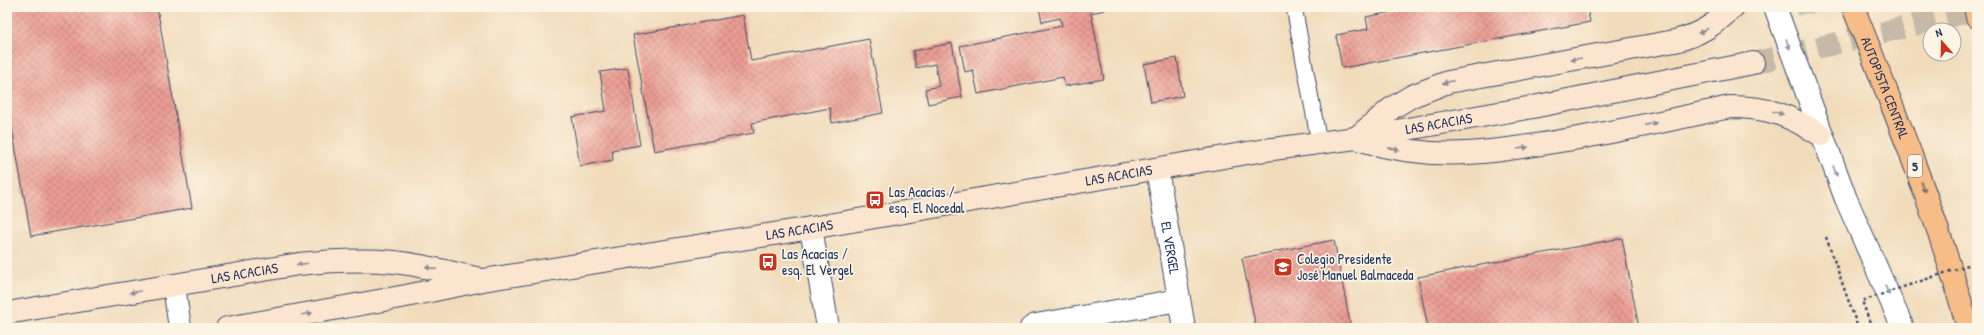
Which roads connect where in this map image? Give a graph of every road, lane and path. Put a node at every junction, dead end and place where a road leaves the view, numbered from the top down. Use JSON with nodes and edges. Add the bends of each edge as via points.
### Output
{"nodes":[{"id":1,"x":1294,"y":7,"type":"edge"},
{"id":2,"x":1733,"y":7,"type":"edge"},
{"id":3,"x":1775,"y":7,"type":"edge"},
{"id":4,"x":1853,"y":7,"type":"edge"},
{"id":5,"x":1975,"y":7,"type":"edge"},
{"id":6,"x":1977,"y":17,"type":"edge"},
{"id":7,"x":1753,"y":63,"type":"tunnel mouth"},
{"id":8,"x":1821,"y":134,"type":"junction"},
{"id":9,"x":1356,"y":138,"type":"junction"},
{"id":10,"x":1319,"y":142,"type":"junction"},
{"id":11,"x":1157,"y":168,"type":"junction"},
{"id":12,"x":811,"y":228,"type":"junction"},
{"id":13,"x":1826,"y":237,"type":"dead end"},
{"id":14,"x":1977,"y":262,"type":"edge"},
{"id":15,"x":482,"y":280,"type":"junction"},
{"id":16,"x":174,"y":286,"type":"junction"},
{"id":17,"x":1179,"y":300,"type":"junction"},
{"id":18,"x":7,"y":313,"type":"edge"},
{"id":19,"x":180,"y":328,"type":"edge"},
{"id":20,"x":227,"y":328,"type":"edge"},
{"id":21,"x":828,"y":328,"type":"edge"},
{"id":22,"x":1031,"y":328,"type":"edge"},
{"id":23,"x":1184,"y":328,"type":"edge"},
{"id":24,"x":1858,"y":328,"type":"edge"},
{"id":25,"x":1872,"y":328,"type":"edge"},
{"id":26,"x":1903,"y":328,"type":"edge"},
{"id":27,"x":1968,"y":328,"type":"edge"}],
"edges":[{"from":1,"to":10,"type":"lane"},
{"from":2,"to":9,"type":"main road","one_way":true,"via":[[1708,28],[1681,40],[1468,78],[1430,88],[1392,108]]},
{"from":3,"to":8,"type":"street","one_way":true},
{"from":4,"to":27,"type":"highway","name":"AUTOPISTA CENTRAL","number":"5","one_way":true,"via":[[1909,148],[1940,235]]},
{"from":5,"to":6,"type":"highway"},
{"from":7,"to":9,"type":"main road","name":"LAS ACACIAS","via":[[1533,107]]},
{"from":9,"to":8,"type":"main road","one_way":true,"via":[[1405,151],[1431,154],[1484,153],[1602,134],[1730,107],[1750,107],[1786,115]]},
{"from":8,"to":26,"type":"street","one_way":true,"via":[[1846,199]]},
{"from":9,"to":10,"type":"main road","name":"LAS ACACIAS"},
{"from":10,"to":11,"type":"main road","name":"LAS ACACIAS"},
{"from":11,"to":12,"type":"main road","name":"LAS ACACIAS"},
{"from":11,"to":17,"type":"street","name":"EL VERGEL"},
{"from":12,"to":15,"type":"main road","name":"LAS ACACIAS"},
{"from":12,"to":21,"type":"street"},
{"from":13,"to":24,"type":"path"},
{"from":14,"to":25,"type":"path","bridge":true,"via":[[1862,301]]},
{"from":15,"to":16,"type":"main road","name":"LAS ACACIAS","one_way":true,"via":[[393,262],[332,261],[299,264]]},
{"from":20,"to":15,"type":"main road","name":"LAS ACACIAS","one_way":true},
{"from":16,"to":18,"type":"main road","name":"LAS ACACIAS","one_way":true},
{"from":16,"to":19,"type":"street"},
{"from":17,"to":22,"type":"street","via":[[1036,325]]},
{"from":17,"to":23,"type":"street","name":"EL VERGEL"}]}
